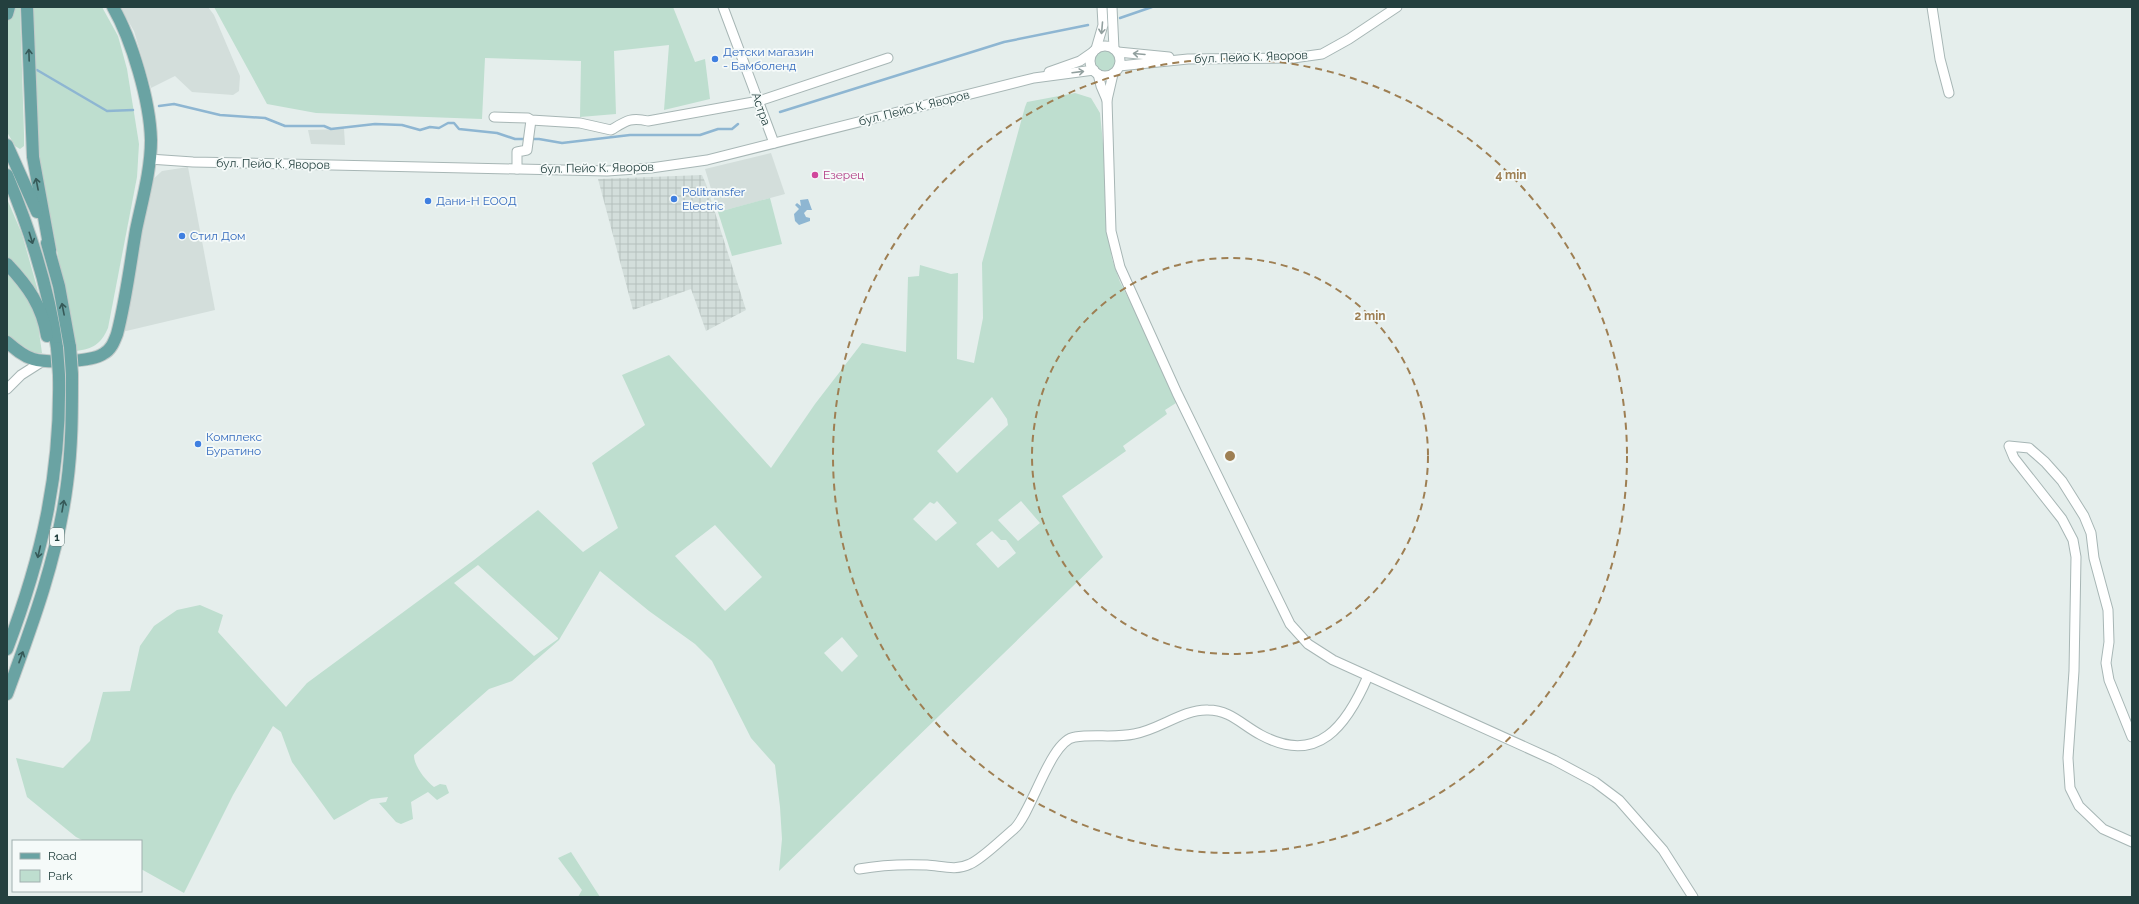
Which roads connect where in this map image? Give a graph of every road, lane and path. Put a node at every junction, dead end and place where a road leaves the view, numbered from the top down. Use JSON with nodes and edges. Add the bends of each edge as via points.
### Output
{"nodes":[{"id":1,"x":9,"y":7,"type":"edge"},
{"id":2,"x":27,"y":7,"type":"edge"},
{"id":3,"x":113,"y":7,"type":"edge"},
{"id":4,"x":723,"y":7,"type":"edge"},
{"id":5,"x":1102,"y":7,"type":"edge"},
{"id":6,"x":1112,"y":7,"type":"edge"},
{"id":7,"x":1397,"y":7,"type":"edge"},
{"id":8,"x":1932,"y":7,"type":"edge"},
{"id":9,"x":7,"y":14,"type":"edge"},
{"id":10,"x":1116,"y":50,"type":"junction"},
{"id":11,"x":1095,"y":51,"type":"junction"},
{"id":12,"x":888,"y":58,"type":"dead end"},
{"id":13,"x":1188,"y":59,"type":"junction"},
{"id":14,"x":1119,"y":66,"type":"junction"},
{"id":15,"x":1096,"y":72,"type":"junction"},
{"id":16,"x":1113,"y":74,"type":"junction"},
{"id":17,"x":1034,"y":78,"type":"junction"},
{"id":18,"x":1949,"y":93,"type":"dead end"},
{"id":19,"x":1107,"y":100,"type":"junction"},
{"id":20,"x":759,"y":101,"type":"junction"},
{"id":21,"x":494,"y":117,"type":"dead end"},
{"id":22,"x":530,"y":124,"type":"junction"},
{"id":23,"x":774,"y":143,"type":"junction"},
{"id":24,"x":7,"y":145,"type":"edge"},
{"id":25,"x":149,"y":159,"type":"junction"},
{"id":26,"x":517,"y":169,"type":"junction"},
{"id":27,"x":7,"y":175,"type":"edge"},
{"id":28,"x":50,"y":250,"type":"junction"},
{"id":29,"x":7,"y":264,"type":"edge"},
{"id":30,"x":7,"y":342,"type":"edge"},
{"id":31,"x":53,"y":348,"type":"junction"},
{"id":32,"x":43,"y":361,"type":"junction"},
{"id":33,"x":7,"y":389,"type":"edge"},
{"id":34,"x":7,"y":649,"type":"edge"},
{"id":35,"x":1368,"y":676,"type":"junction"},
{"id":36,"x":7,"y":694,"type":"edge"},
{"id":37,"x":2132,"y":737,"type":"edge"},
{"id":38,"x":2132,"y":842,"type":"edge"},
{"id":39,"x":859,"y":869,"type":"dead end"},
{"id":40,"x":1693,"y":897,"type":"edge"}],
"edges":[{"from":1,"to":9,"type":"main road"},
{"from":28,"to":2,"type":"main road","one_way":true,"via":[[33,157]]},
{"from":3,"to":25,"type":"main road","via":[[127,34],[143,94],[151,141]]},
{"from":4,"to":20,"type":"street","name":"Астра"},
{"from":5,"to":11,"type":"street","one_way":true,"via":[[1103,25]]},
{"from":6,"to":10,"type":"street"},
{"from":7,"to":13,"type":"street","name":"бул. Пейо К. Яворов","via":[[1345,42],[1322,54],[1293,58]]},
{"from":8,"to":18,"type":"street","via":[[1940,59]]},
{"from":10,"to":11,"type":"street","via":[[1105,46]]},
{"from":13,"to":10,"type":"street","name":"бул. Пейо К. Яворов","one_way":true},
{"from":10,"to":14,"type":"street"},
{"from":11,"to":15,"type":"street","via":[[1091,63]]},
{"from":11,"to":17,"type":"street","name":"бул. Пейо К. Яворов","via":[[1080,61]]},
{"from":12,"to":20,"type":"street"},
{"from":13,"to":14,"type":"street","name":"бул. Пейо К. Яворов"},
{"from":14,"to":16,"type":"street"},
{"from":15,"to":16,"type":"street","via":[[1103,75]]},
{"from":17,"to":15,"type":"street","name":"бул. Пейо К. Яворов","one_way":true},
{"from":15,"to":19,"type":"street"},
{"from":16,"to":19,"type":"street"},
{"from":17,"to":23,"type":"street","name":"бул. Пейо К. Яворов"},
{"from":19,"to":35,"type":"street","via":[[1111,231],[1120,267],[1149,332],[1290,624],[1308,644],[1333,660]]},
{"from":20,"to":22,"type":"street","via":[[648,121],[629,119],[611,130],[580,122]]},
{"from":20,"to":23,"type":"street","name":"Астра"},
{"from":21,"to":22,"type":"street","via":[[528,118]]},
{"from":22,"to":26,"type":"street","via":[[527,150],[517,152]]},
{"from":23,"to":26,"type":"street","name":"бул. Пейо К. Яворов","via":[[707,160],[651,168],[607,171]]},
{"from":24,"to":28,"type":"main road","number":"1","via":[[31,198]]},
{"from":25,"to":26,"type":"street","name":"бул. Пейо К. Яворов"},
{"from":25,"to":32,"type":"main road","via":[[120,324],[114,342],[105,354],[98,357]]},
{"from":27,"to":31,"type":"main road","number":"1","one_way":true,"via":[[37,257],[52,321]]},
{"from":36,"to":28,"type":"main road","number":"1","one_way":true,"bridge":true,"via":[[42,595],[60,524],[71,448],[70,347]]},
{"from":29,"to":31,"type":"main road","via":[[38,302]]},
{"from":30,"to":32,"type":"main road","via":[[25,356]]},
{"from":31,"to":34,"type":"main road","number":"1","one_way":true,"bridge":true,"via":[[58,440],[46,525],[37,561]]},
{"from":32,"to":33,"type":"street","via":[[21,375]]},
{"from":35,"to":39,"type":"street","via":[[1342,722],[1326,738],[1311,744],[1287,746],[1260,735],[1220,710],[1200,710],[1134,734],[1072,737],[1058,748],[1016,827],[971,864],[956,869],[928,865],[882,865]]},
{"from":35,"to":40,"type":"street","via":[[1554,760],[1595,782],[1619,800],[1663,850]]},
{"from":37,"to":38,"type":"street","via":[[2109,680],[2106,663],[2109,642],[2108,610],[2094,558],[2091,533],[2084,516],[2062,481],[2045,462],[2029,448],[2009,446],[2014,458],[2062,519],[2074,546],[2074,671],[2068,758],[2070,788],[2079,806],[2103,829]]}]}
